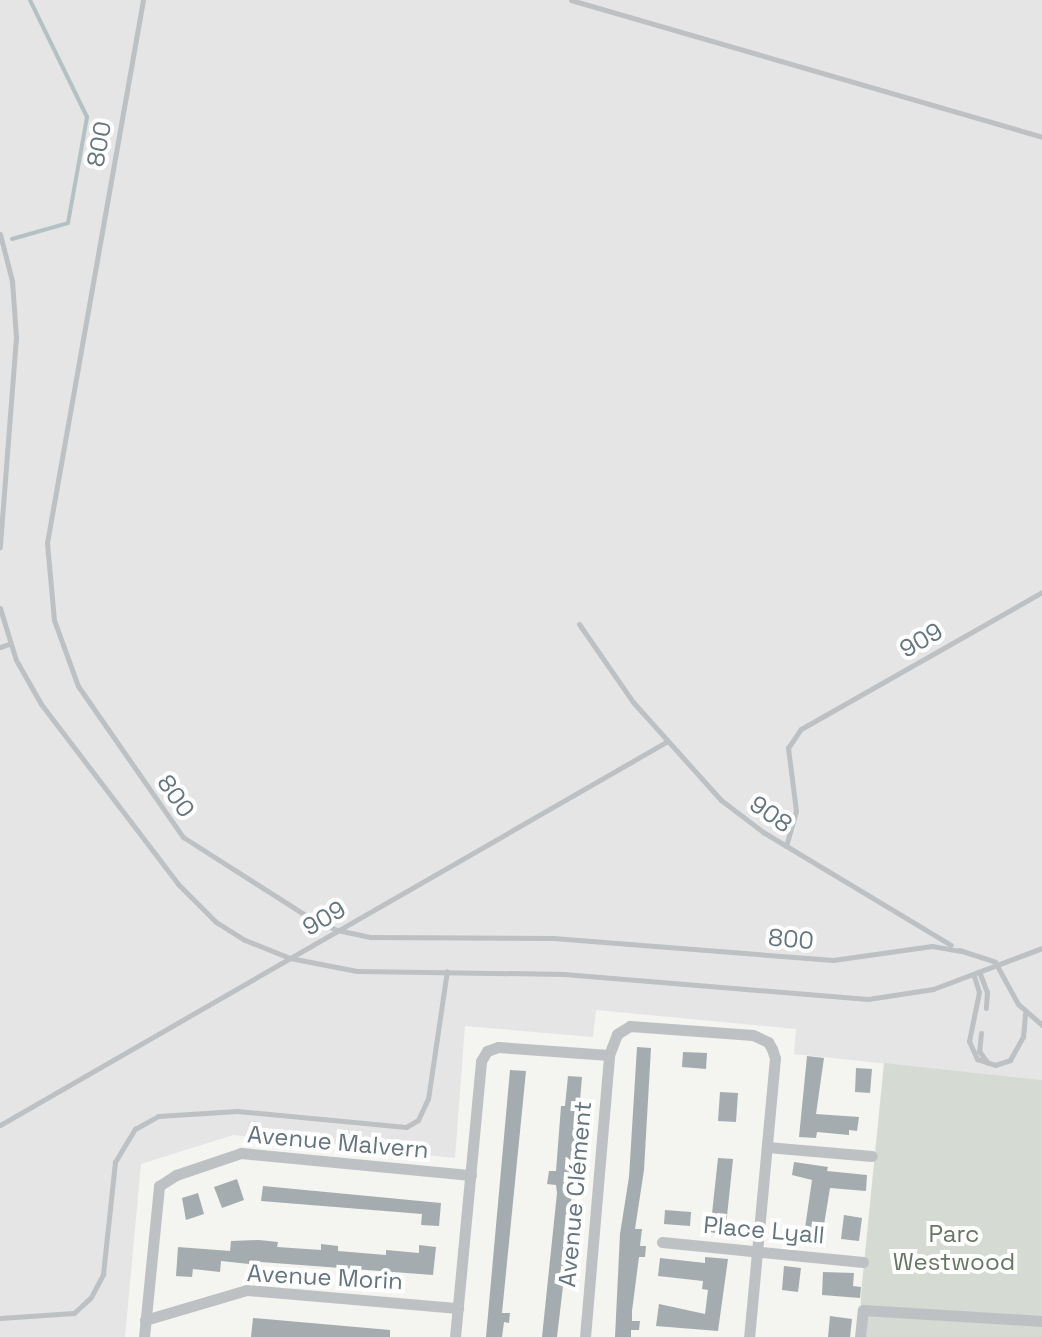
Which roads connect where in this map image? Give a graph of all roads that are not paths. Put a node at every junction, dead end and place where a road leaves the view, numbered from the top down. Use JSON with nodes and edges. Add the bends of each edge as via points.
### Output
{"nodes":[{"id":1,"x":143,"y":0,"type":"edge"},
{"id":2,"x":571,"y":0,"type":"edge"},
{"id":3,"x":1042,"y":137,"type":"edge"},
{"id":4,"x":0,"y":234,"type":"edge"},
{"id":5,"x":0,"y":547,"type":"edge"},
{"id":6,"x":1042,"y":592,"type":"edge"},
{"id":7,"x":0,"y":608,"type":"edge"},
{"id":8,"x":579,"y":624,"type":"dead end"},
{"id":9,"x":9,"y":644,"type":"junction"},
{"id":10,"x":0,"y":647,"type":"edge"},
{"id":11,"x":666,"y":742,"type":"junction"},
{"id":12,"x":786,"y":846,"type":"junction"},
{"id":13,"x":337,"y":930,"type":"junction"},
{"id":14,"x":1042,"y":948,"type":"edge"},
{"id":15,"x":960,"y":951,"type":"junction"},
{"id":16,"x":290,"y":958,"type":"junction"},
{"id":17,"x":998,"y":966,"type":"junction"},
{"id":18,"x":447,"y":971,"type":"junction"},
{"id":19,"x":977,"y":975,"type":"junction"},
{"id":20,"x":986,"y":1008,"type":"dead end"},
{"id":21,"x":1025,"y":1013,"type":"junction"},
{"id":22,"x":1042,"y":1025,"type":"edge"},
{"id":23,"x":981,"y":1033,"type":"dead end"},
{"id":24,"x":609,"y":1055,"type":"junction"},
{"id":25,"x":995,"y":1065,"type":"junction"},
{"id":26,"x":0,"y":1125,"type":"edge"},
{"id":27,"x":767,"y":1147,"type":"junction"},
{"id":28,"x":872,"y":1156,"type":"dead end"},
{"id":29,"x":471,"y":1175,"type":"junction"},
{"id":30,"x":662,"y":1242,"type":"dead end"},
{"id":31,"x":757,"y":1252,"type":"junction"},
{"id":32,"x":863,"y":1262,"type":"dead end"},
{"id":33,"x":458,"y":1308,"type":"junction"},
{"id":34,"x":0,"y":1318,"type":"edge"},
{"id":35,"x":145,"y":1320,"type":"junction"},
{"id":36,"x":1042,"y":1321,"type":"edge"},
{"id":37,"x":144,"y":1337,"type":"edge"},
{"id":38,"x":455,"y":1337,"type":"edge"},
{"id":39,"x":585,"y":1337,"type":"edge"},
{"id":40,"x":749,"y":1337,"type":"edge"},
{"id":41,"x":860,"y":1337,"type":"edge"}],
"edges":[{"from":1,"to":13,"type":"lane","name":"800","via":[[47,543],[54,620],[78,686],[183,837],[274,897]]},
{"from":2,"to":3,"type":"lane"},
{"from":4,"to":5,"type":"lane","via":[[14,295],[16,337]]},
{"from":6,"to":12,"type":"lane","name":"909","via":[[801,729],[788,748],[796,811]]},
{"from":7,"to":9,"type":"lane"},
{"from":8,"to":11,"type":"lane","name":"908"},
{"from":9,"to":10,"type":"lane"},
{"from":9,"to":16,"type":"lane","via":[[41,704],[191,899],[229,930]]},
{"from":11,"to":12,"type":"lane","name":"908","via":[[721,800]]},
{"from":11,"to":13,"type":"lane","name":"909"},
{"from":12,"to":15,"type":"lane","name":"908"},
{"from":13,"to":15,"type":"lane","name":"800","via":[[382,937],[637,943],[833,960],[932,946]]},
{"from":13,"to":16,"type":"lane","name":"909"},
{"from":14,"to":17,"type":"lane"},
{"from":15,"to":17,"type":"lane","name":"908"},
{"from":16,"to":18,"type":"lane","via":[[357,971]]},
{"from":16,"to":26,"type":"lane","name":"909"},
{"from":17,"to":19,"type":"lane"},
{"from":17,"to":21,"type":"lane"},
{"from":18,"to":19,"type":"lane","via":[[586,975],[868,999],[922,992]]},
{"from":18,"to":34,"type":"lane","via":[[428,1099],[418,1120],[406,1127],[237,1111],[158,1116],[135,1129],[115,1162],[103,1274],[91,1297],[74,1313]]},
{"from":19,"to":20,"type":"lane","via":[[987,992]]},
{"from":19,"to":25,"type":"lane","via":[[970,1047],[977,1059]]},
{"from":21,"to":22,"type":"lane"},
{"from":21,"to":25,"type":"lane","via":[[1016,1053]]},
{"from":23,"to":25,"type":"lane","via":[[979,1051]]},
{"from":24,"to":27,"type":"street","via":[[617,1034],[630,1026],[753,1035],[768,1042],[775,1058]]},
{"from":24,"to":29,"type":"street","via":[[498,1047],[487,1051],[481,1061]]},
{"from":24,"to":39,"type":"street","name":"Avenue Clément"},
{"from":27,"to":28,"type":"street"},
{"from":27,"to":31,"type":"street"},
{"from":29,"to":33,"type":"street"},
{"from":29,"to":35,"type":"street","name":"Avenue Malvern","via":[[241,1153],[176,1175],[159,1186]]},
{"from":30,"to":31,"type":"street","name":"Place Lyall"},
{"from":31,"to":32,"type":"street","name":"Place Lyall"},
{"from":31,"to":40,"type":"street"},
{"from":33,"to":35,"type":"street","name":"Avenue Morin","via":[[247,1290]]},
{"from":33,"to":38,"type":"street"},
{"from":35,"to":37,"type":"street"},
{"from":36,"to":41,"type":"street","via":[[863,1310]]}]}
